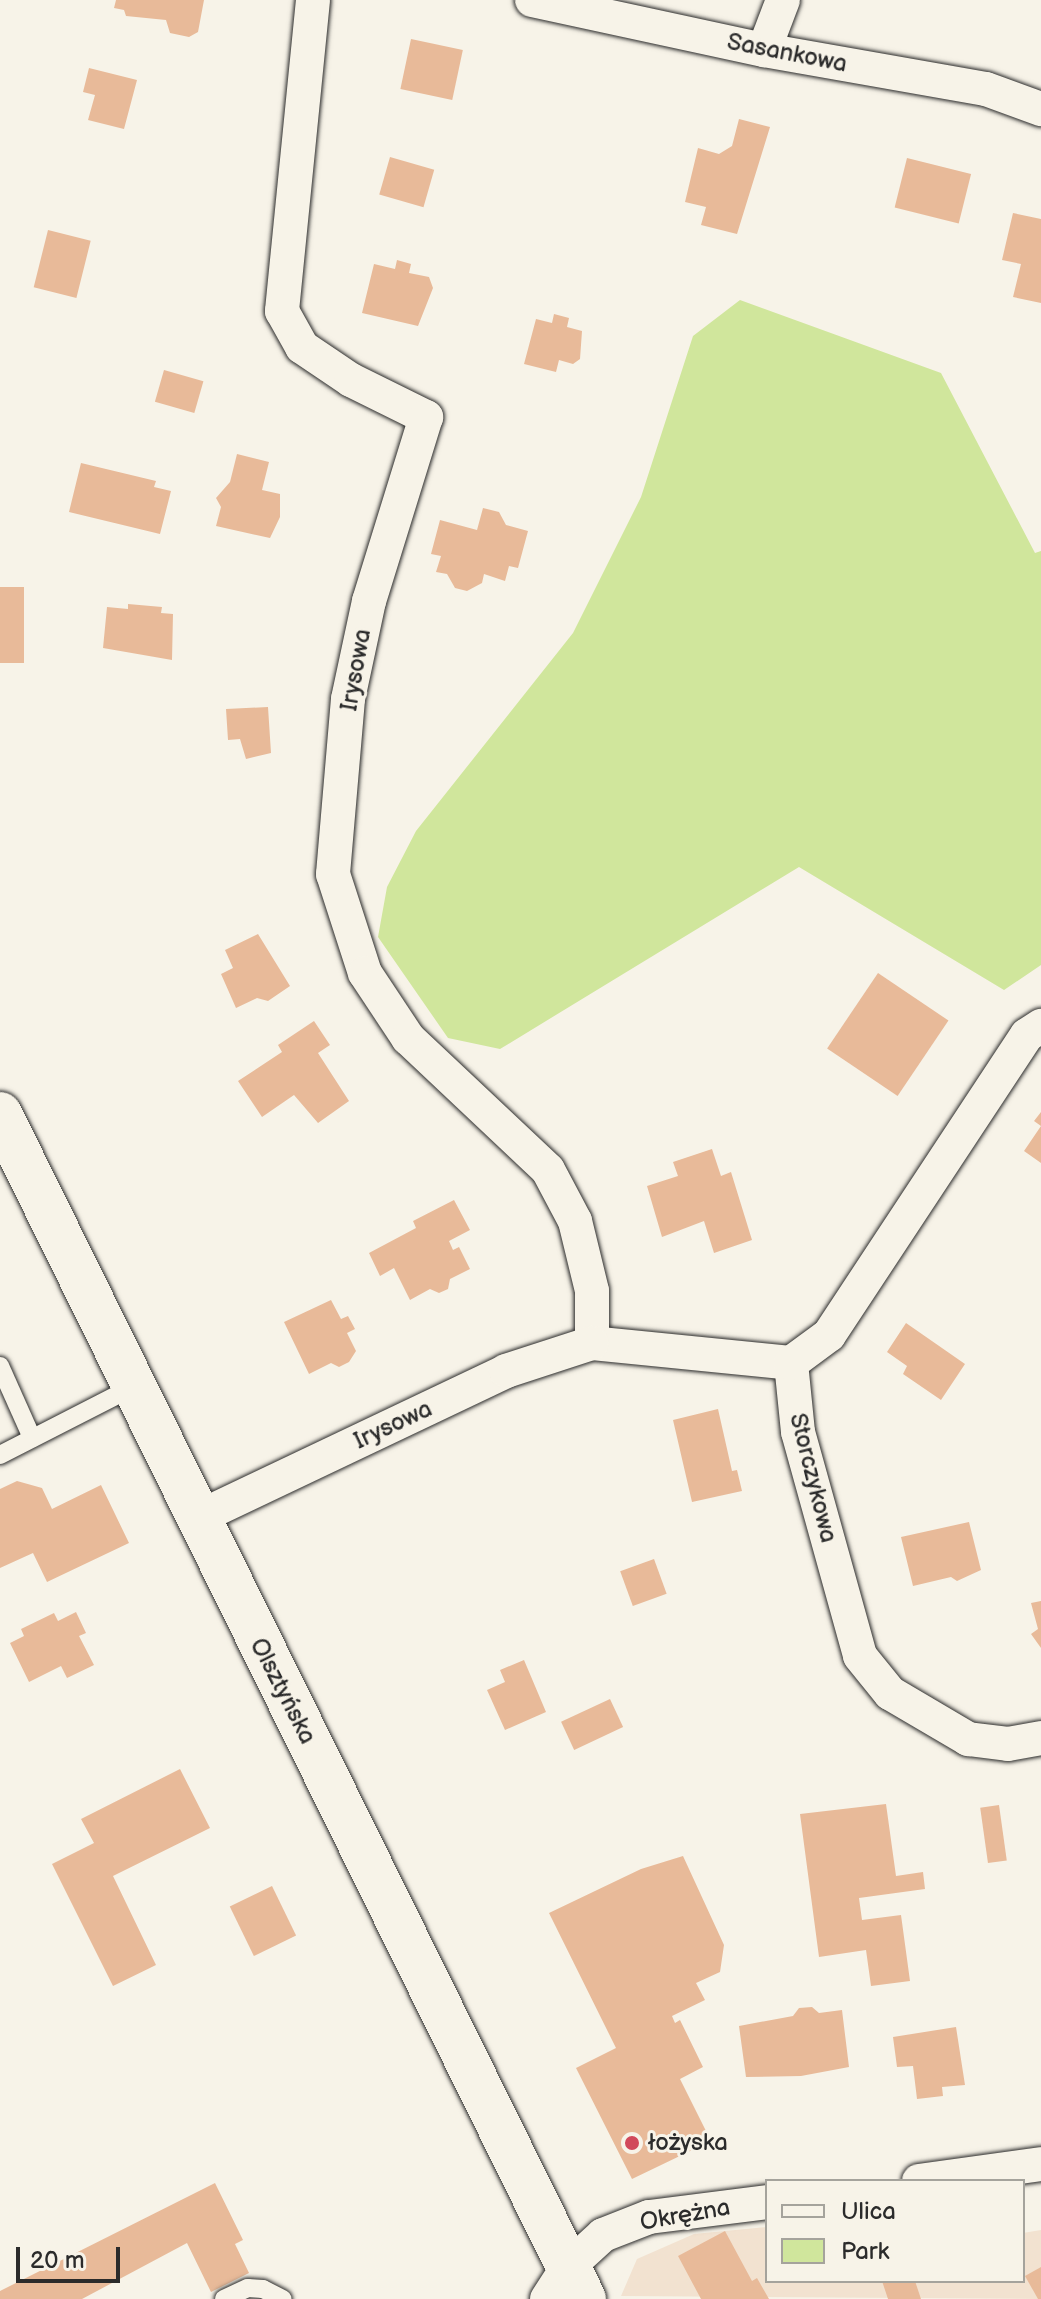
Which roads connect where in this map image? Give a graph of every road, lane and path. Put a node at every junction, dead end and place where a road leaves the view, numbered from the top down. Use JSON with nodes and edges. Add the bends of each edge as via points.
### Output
{"nodes":[{"id":1,"x":313,"y":0,"type":"edge"},
{"id":2,"x":532,"y":0,"type":"edge"},
{"id":3,"x":783,"y":0,"type":"edge"},
{"id":4,"x":764,"y":50,"type":"junction"},
{"id":5,"x":1041,"y":109,"type":"edge"},
{"id":6,"x":1041,"y":1026,"type":"edge"},
{"id":7,"x":0,"y":1114,"type":"edge"},
{"id":8,"x":592,"y":1343,"type":"junction"},
{"id":9,"x":791,"y":1363,"type":"junction"},
{"id":10,"x":0,"y":1366,"type":"edge"},
{"id":11,"x":133,"y":1387,"type":"junction"},
{"id":12,"x":32,"y":1438,"type":"junction"},
{"id":13,"x":0,"y":1455,"type":"edge"},
{"id":14,"x":197,"y":1518,"type":"junction"},
{"id":15,"x":1041,"y":1738,"type":"edge"},
{"id":16,"x":1041,"y":2164,"type":"edge"},
{"id":17,"x":933,"y":2179,"type":"edge"},
{"id":18,"x":765,"y":2202,"type":"edge"},
{"id":19,"x":567,"y":2288,"type":"edge"},
{"id":20,"x":224,"y":2299,"type":"edge"},
{"id":21,"x":283,"y":2299,"type":"edge"}],
"edges":[{"from":1,"to":8,"type":"street","name":"Irysowa","via":[[282,311],[302,347],[351,380],[426,417],[369,601],[348,699],[333,874],[365,973],[408,1038],[548,1170],[575,1221],[592,1291]]},
{"from":2,"to":4,"type":"street","name":"Sasankowa"},
{"from":3,"to":4,"type":"street"},
{"from":4,"to":5,"type":"street","name":"Sasankowa","via":[[986,89]]},
{"from":6,"to":9,"type":"street","via":[[1027,1035],[829,1335]]},
{"from":7,"to":11,"type":"street","name":"Olsztyńska"},
{"from":8,"to":9,"type":"street","name":"Irysowa"},
{"from":8,"to":14,"type":"street","name":"Irysowa","via":[[506,1371]]},
{"from":9,"to":15,"type":"street","name":"Storczykowa","via":[[798,1432],[860,1656],[890,1693],[968,1739],[1008,1744]]},
{"from":10,"to":12,"type":"lane"},
{"from":11,"to":12,"type":"lane"},
{"from":11,"to":14,"type":"street","name":"Olsztyńska"},
{"from":12,"to":13,"type":"lane"},
{"from":14,"to":19,"type":"street","name":"Olsztyńska"},
{"from":16,"to":17,"type":"street"},
{"from":18,"to":19,"type":"street","name":"Okrężna","via":[[649,2217],[603,2235]]},
{"from":20,"to":21,"type":"lane","via":[[248,2288]]}]}
